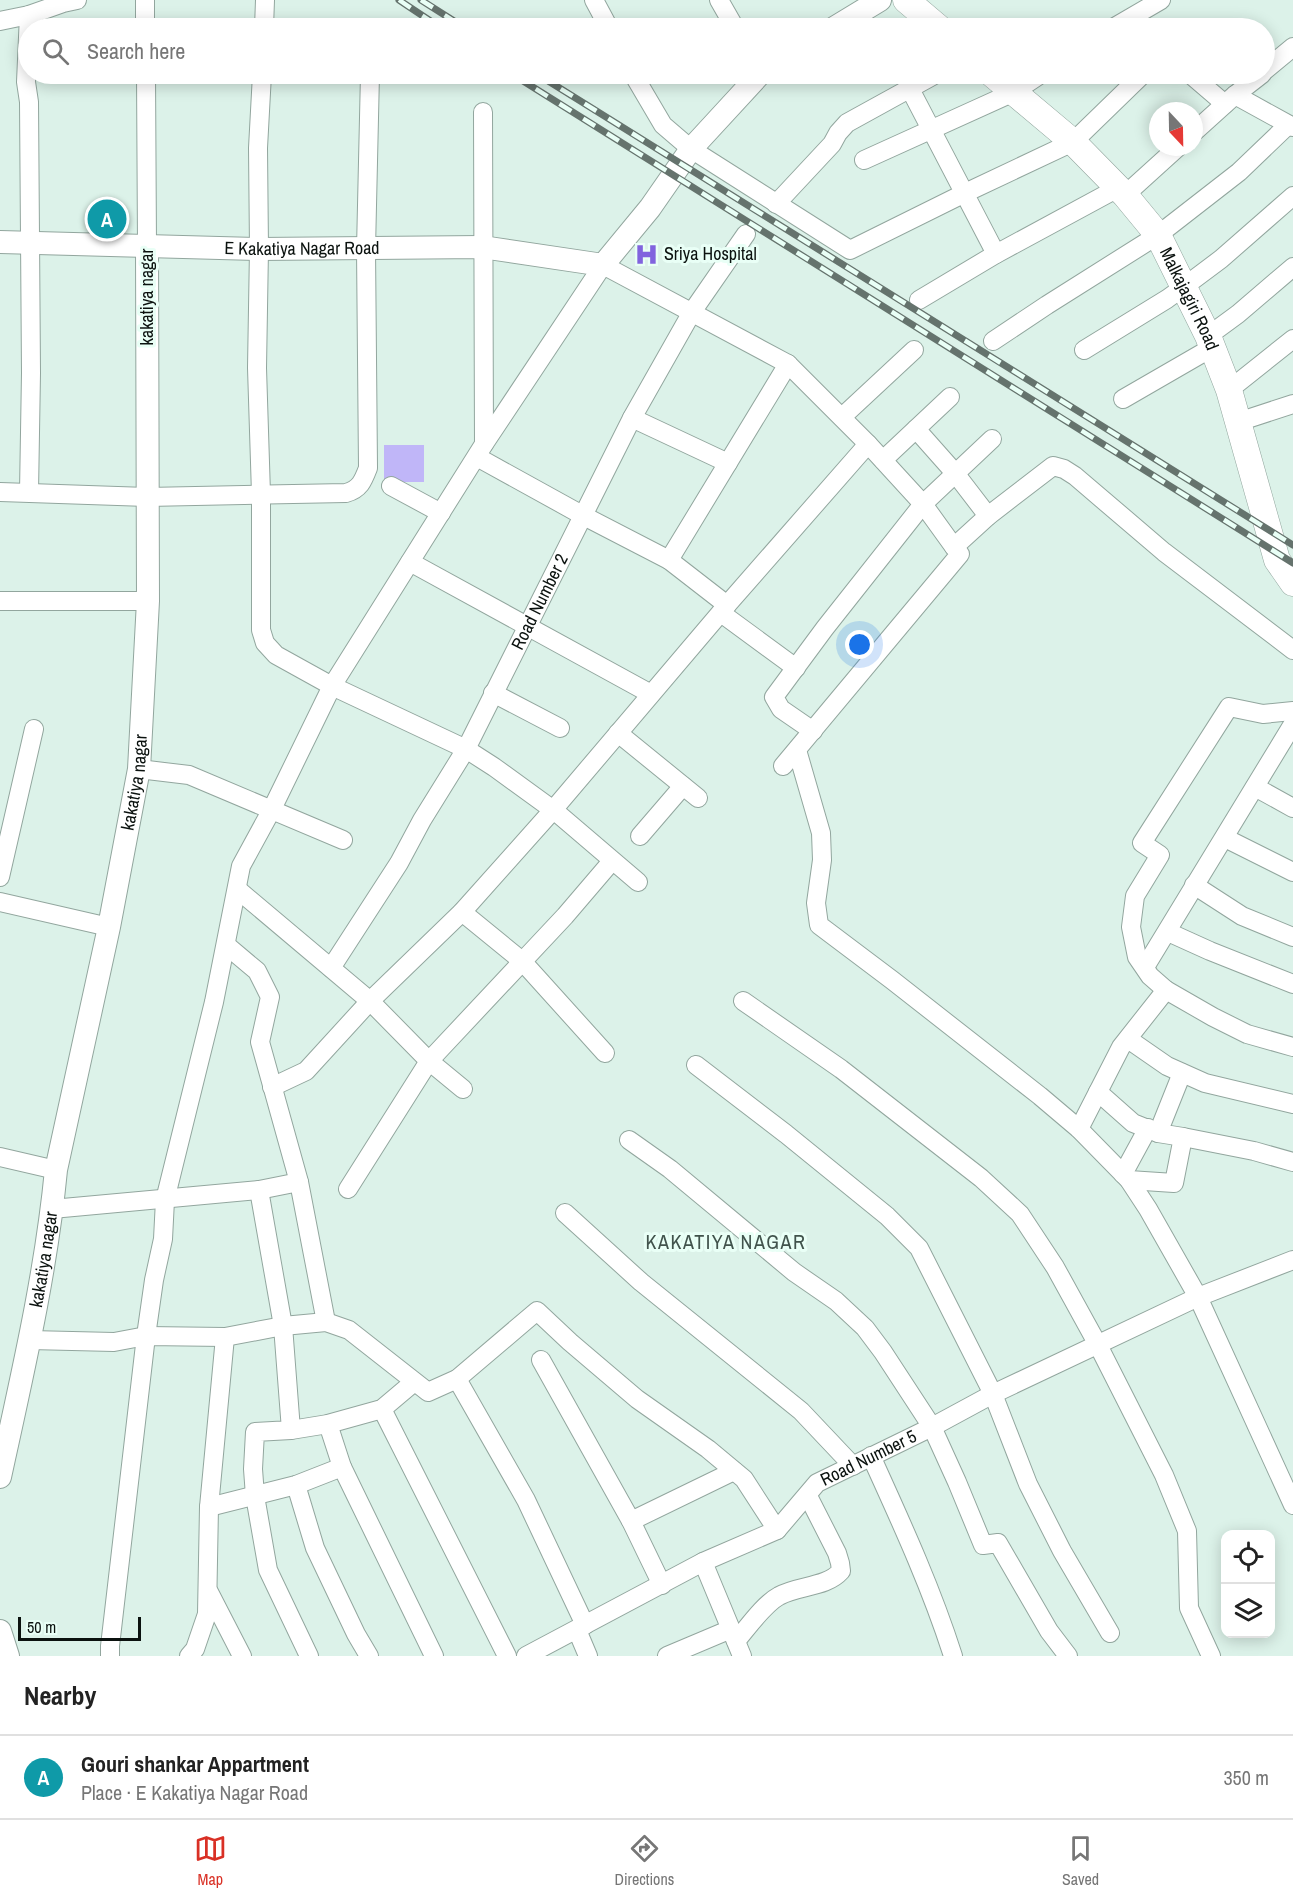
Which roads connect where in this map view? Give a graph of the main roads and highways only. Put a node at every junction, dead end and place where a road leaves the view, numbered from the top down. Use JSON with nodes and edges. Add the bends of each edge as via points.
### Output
{"nodes":[{"id":1,"x":906,"y":0,"type":"edge"},
{"id":2,"x":927,"y":18,"type":"edge"},
{"id":3,"x":1004,"y":84,"type":"edge"},
{"id":4,"x":1293,"y":583,"type":"edge"}],
"edges":[{"from":1,"to":2,"type":"main road"},
{"from":3,"to":4,"type":"main road","name":"Malkajagiri Road","via":[[1073,142],[1158,235],[1210,341],[1239,422],[1277,560]]}]}
